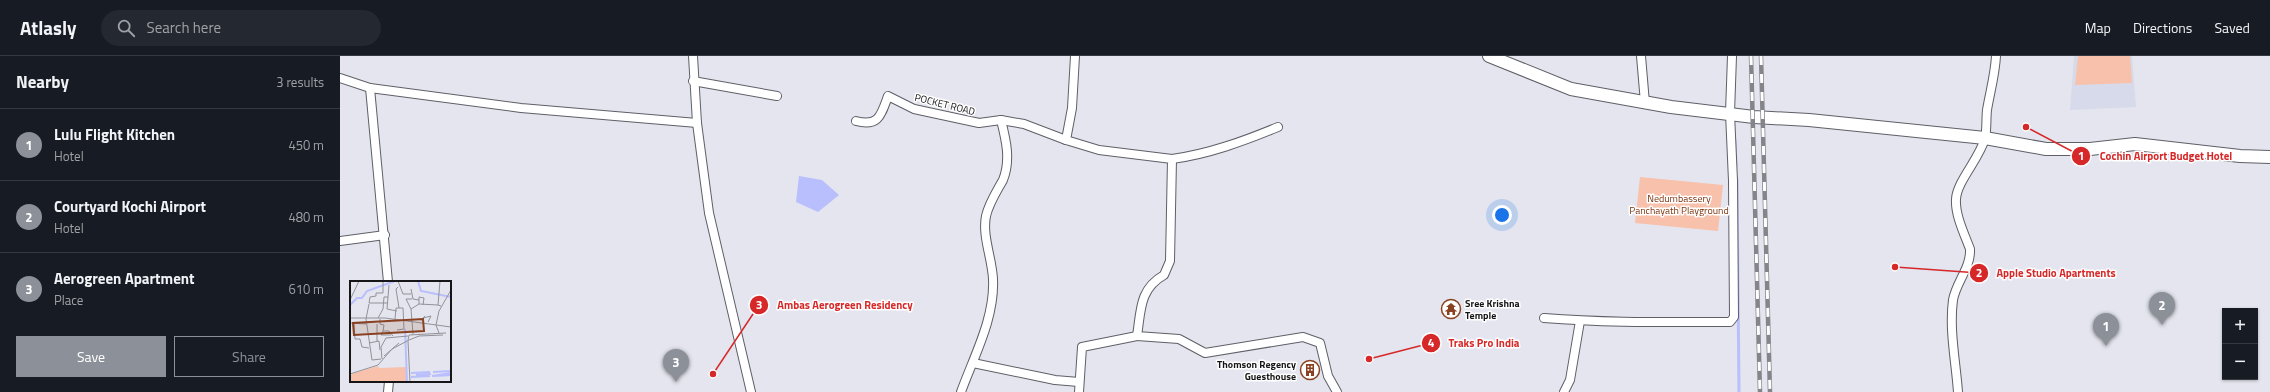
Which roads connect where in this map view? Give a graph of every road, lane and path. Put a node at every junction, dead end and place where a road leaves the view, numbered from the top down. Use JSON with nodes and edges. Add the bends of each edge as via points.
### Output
{"nodes":[{"id":1,"x":692,"y":56,"type":"edge"},
{"id":2,"x":1075,"y":56,"type":"edge"},
{"id":3,"x":1489,"y":56,"type":"edge"},
{"id":4,"x":1641,"y":56,"type":"edge"},
{"id":5,"x":1732,"y":56,"type":"edge"},
{"id":6,"x":1996,"y":56,"type":"edge"},
{"id":7,"x":340,"y":78,"type":"edge"},
{"id":8,"x":693,"y":81,"type":"junction"},
{"id":9,"x":370,"y":88,"type":"junction"},
{"id":10,"x":776,"y":96,"type":"dead end"},
{"id":11,"x":1645,"y":103,"type":"junction"},
{"id":12,"x":1730,"y":113,"type":"junction"},
{"id":13,"x":1001,"y":120,"type":"junction"},
{"id":14,"x":856,"y":121,"type":"dead end"},
{"id":15,"x":697,"y":123,"type":"junction"},
{"id":16,"x":1278,"y":127,"type":"dead end"},
{"id":17,"x":1985,"y":138,"type":"junction"},
{"id":18,"x":1066,"y":140,"type":"junction"},
{"id":19,"x":2270,"y":157,"type":"edge"},
{"id":20,"x":1172,"y":159,"type":"junction"},
{"id":21,"x":385,"y":235,"type":"junction"},
{"id":22,"x":340,"y":240,"type":"edge"},
{"id":23,"x":388,"y":281,"type":"edge"},
{"id":24,"x":1544,"y":318,"type":"dead end"},
{"id":25,"x":1580,"y":321,"type":"junction"},
{"id":26,"x":1137,"y":336,"type":"junction"},
{"id":27,"x":973,"y":363,"type":"junction"},
{"id":28,"x":389,"y":382,"type":"edge"},
{"id":29,"x":1079,"y":382,"type":"junction"},
{"id":30,"x":388,"y":392,"type":"edge"},
{"id":31,"x":750,"y":392,"type":"edge"},
{"id":32,"x":961,"y":392,"type":"edge"},
{"id":33,"x":1079,"y":392,"type":"edge"},
{"id":34,"x":1337,"y":392,"type":"edge"},
{"id":35,"x":1564,"y":392,"type":"edge"},
{"id":36,"x":1958,"y":392,"type":"edge"}],
"edges":[{"from":1,"to":8,"type":"street"},
{"from":2,"to":18,"type":"street","via":[[1072,108]]},
{"from":3,"to":11,"type":"main road","via":[[1572,89]]},
{"from":4,"to":11,"type":"street"},
{"from":5,"to":12,"type":"street"},
{"from":6,"to":17,"type":"street"},
{"from":7,"to":9,"type":"street"},
{"from":8,"to":10,"type":"street"},
{"from":8,"to":15,"type":"street"},
{"from":9,"to":15,"type":"street","via":[[521,108]]},
{"from":9,"to":21,"type":"street"},
{"from":11,"to":12,"type":"main road"},
{"from":12,"to":17,"type":"main road"},
{"from":12,"to":25,"type":"street","via":[[1733,181],[1732,320]]},
{"from":13,"to":14,"type":"street","name":"POCKET ROAD","via":[[980,123],[914,109],[888,96],[877,120],[872,123]]},
{"from":13,"to":18,"type":"street","name":"POCKET ROAD","via":[[1024,124]]},
{"from":13,"to":27,"type":"street","via":[[1008,153],[1007,165],[986,214],[985,227],[993,279],[992,304]]},
{"from":15,"to":31,"type":"street","via":[[709,213]]},
{"from":16,"to":20,"type":"street","via":[[1233,145]]},
{"from":17,"to":19,"type":"main road","via":[[2046,148],[2090,149],[2135,144]]},
{"from":17,"to":36,"type":"street","via":[[1956,196],[1956,209],[1970,248],[1970,255],[1956,287],[1953,302]]},
{"from":18,"to":20,"type":"street","name":"POCKET ROAD","via":[[1099,150]]},
{"from":20,"to":26,"type":"street","via":[[1170,261],[1164,276],[1153,282],[1143,297]]},
{"from":21,"to":22,"type":"street"},
{"from":21,"to":23,"type":"street"},
{"from":24,"to":25,"type":"street"},
{"from":25,"to":35,"type":"street","via":[[1570,380]]},
{"from":26,"to":29,"type":"street","via":[[1082,347]]},
{"from":26,"to":34,"type":"street","via":[[1179,339],[1205,353],[1303,337],[1320,343],[1328,376]]},
{"from":27,"to":29,"type":"street","via":[[1056,380]]},
{"from":27,"to":32,"type":"street"},
{"from":28,"to":30,"type":"street"},
{"from":29,"to":33,"type":"street"}]}
